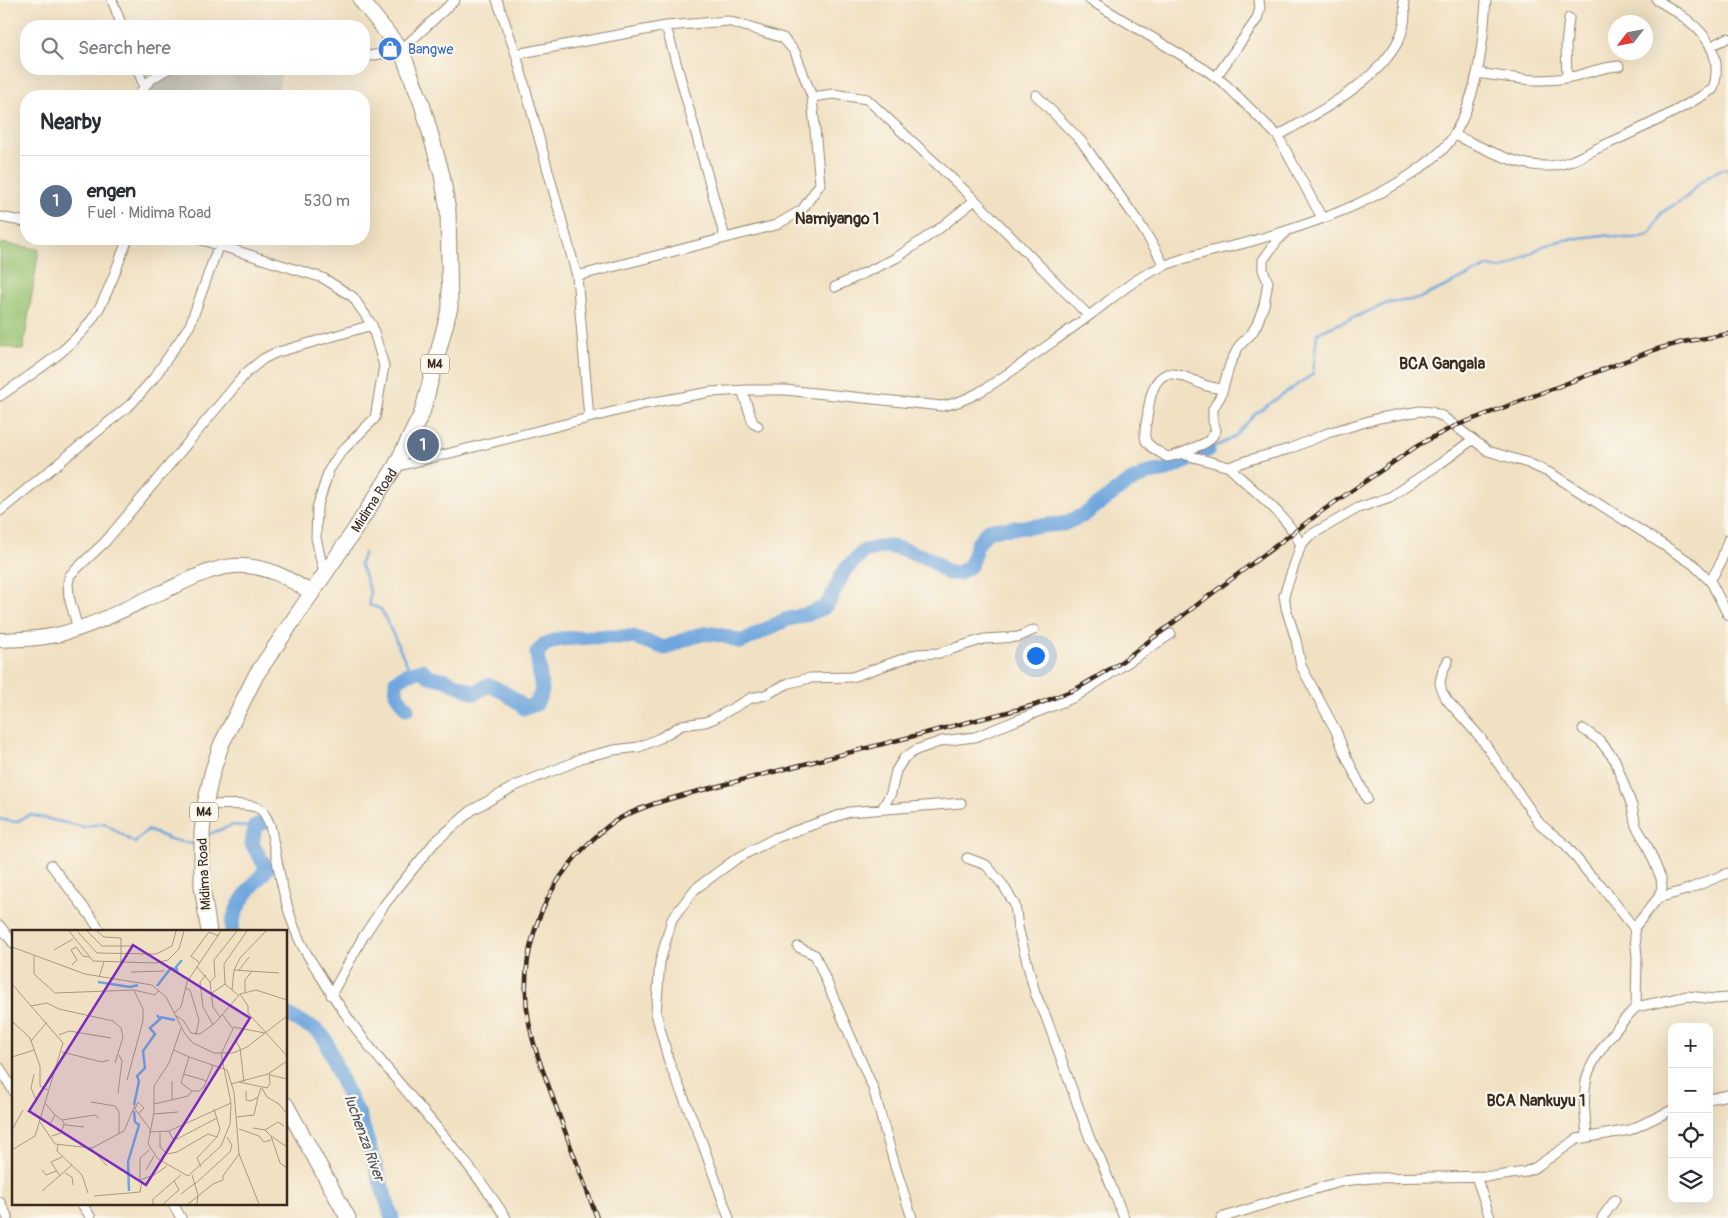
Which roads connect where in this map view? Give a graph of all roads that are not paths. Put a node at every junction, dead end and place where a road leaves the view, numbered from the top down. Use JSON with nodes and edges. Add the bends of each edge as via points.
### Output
{"nodes":[{"id":1,"x":112,"y":0,"type":"edge"},
{"id":2,"x":361,"y":0,"type":"edge"},
{"id":3,"x":455,"y":0,"type":"edge"},
{"id":4,"x":497,"y":0,"type":"edge"},
{"id":5,"x":1090,"y":0,"type":"edge"},
{"id":6,"x":1259,"y":0,"type":"edge"},
{"id":7,"x":1403,"y":0,"type":"edge"},
{"id":8,"x":1486,"y":0,"type":"edge"},
{"id":9,"x":1657,"y":0,"type":"edge"},
{"id":10,"x":1569,"y":18,"type":"dead end"},
{"id":11,"x":120,"y":20,"type":"edge"},
{"id":12,"x":666,"y":26,"type":"junction"},
{"id":13,"x":1728,"y":38,"type":"edge"},
{"id":14,"x":1718,"y":43,"type":"junction"},
{"id":15,"x":401,"y":50,"type":"junction"},
{"id":16,"x":516,"y":54,"type":"junction"},
{"id":17,"x":370,"y":56,"type":"edge"},
{"id":18,"x":1619,"y":66,"type":"dead end"},
{"id":19,"x":1477,"y":73,"type":"junction"},
{"id":20,"x":140,"y":75,"type":"edge"},
{"id":21,"x":156,"y":75,"type":"edge"},
{"id":22,"x":1216,"y":76,"type":"junction"},
{"id":23,"x":1567,"y":78,"type":"junction"},
{"id":24,"x":144,"y":86,"type":"junction"},
{"id":25,"x":142,"y":90,"type":"edge"},
{"id":26,"x":1036,"y":95,"type":"dead end"},
{"id":27,"x":812,"y":97,"type":"junction"},
{"id":28,"x":1278,"y":136,"type":"junction"},
{"id":29,"x":1454,"y":136,"type":"junction"},
{"id":30,"x":975,"y":200,"type":"junction"},
{"id":31,"x":0,"y":217,"type":"edge"},
{"id":32,"x":1322,"y":218,"type":"junction"},
{"id":33,"x":20,"y":221,"type":"edge"},
{"id":34,"x":1289,"y":229,"type":"junction"},
{"id":35,"x":725,"y":238,"type":"junction"},
{"id":36,"x":126,"y":245,"type":"edge"},
{"id":37,"x":220,"y":245,"type":"edge"},
{"id":38,"x":223,"y":245,"type":"edge"},
{"id":39,"x":1164,"y":266,"type":"junction"},
{"id":40,"x":577,"y":276,"type":"junction"},
{"id":41,"x":835,"y":287,"type":"dead end"},
{"id":42,"x":1089,"y":316,"type":"junction"},
{"id":43,"x":372,"y":325,"type":"junction"},
{"id":44,"x":742,"y":390,"type":"junction"},
{"id":45,"x":1222,"y":390,"type":"junction"},
{"id":46,"x":0,"y":396,"type":"edge"},
{"id":47,"x":589,"y":418,"type":"junction"},
{"id":48,"x":758,"y":426,"type":"dead end"},
{"id":49,"x":1472,"y":440,"type":"junction"},
{"id":50,"x":1183,"y":454,"type":"junction"},
{"id":51,"x":395,"y":467,"type":"junction"},
{"id":52,"x":1229,"y":467,"type":"junction"},
{"id":53,"x":0,"y":511,"type":"edge"},
{"id":54,"x":1728,"y":540,"type":"edge"},
{"id":55,"x":1301,"y":545,"type":"junction"},
{"id":56,"x":324,"y":574,"type":"junction"},
{"id":57,"x":1710,"y":581,"type":"junction"},
{"id":58,"x":312,"y":593,"type":"junction"},
{"id":59,"x":1728,"y":614,"type":"edge"},
{"id":60,"x":78,"y":629,"type":"junction"},
{"id":61,"x":1034,"y":630,"type":"dead end"},
{"id":62,"x":1171,"y":634,"type":"dead end"},
{"id":63,"x":0,"y":640,"type":"edge"},
{"id":64,"x":1448,"y":661,"type":"dead end"},
{"id":65,"x":1582,"y":729,"type":"dead end"},
{"id":66,"x":1367,"y":799,"type":"dead end"},
{"id":67,"x":962,"y":803,"type":"dead end"},
{"id":68,"x":205,"y":805,"type":"junction"},
{"id":69,"x":882,"y":809,"type":"junction"},
{"id":70,"x":967,"y":858,"type":"dead end"},
{"id":71,"x":51,"y":865,"type":"dead end"},
{"id":72,"x":1728,"y":873,"type":"edge"},
{"id":73,"x":1658,"y":898,"type":"junction"},
{"id":74,"x":0,"y":926,"type":"edge"},
{"id":75,"x":1634,"y":928,"type":"junction"},
{"id":76,"x":100,"y":930,"type":"edge"},
{"id":77,"x":209,"y":930,"type":"edge"},
{"id":78,"x":12,"y":941,"type":"edge"},
{"id":79,"x":798,"y":947,"type":"dead end"},
{"id":80,"x":331,"y":994,"type":"junction"},
{"id":81,"x":1728,"y":998,"type":"edge"},
{"id":82,"x":1636,"y":1006,"type":"junction"},
{"id":83,"x":0,"y":1068,"type":"edge"},
{"id":84,"x":12,"y":1089,"type":"edge"},
{"id":85,"x":1728,"y":1095,"type":"edge"},
{"id":86,"x":1713,"y":1098,"type":"edge"},
{"id":87,"x":288,"y":1110,"type":"edge"},
{"id":88,"x":1668,"y":1112,"type":"edge"},
{"id":89,"x":1587,"y":1136,"type":"junction"},
{"id":90,"x":1476,"y":1176,"type":"junction"},
{"id":91,"x":1615,"y":1200,"type":"dead end"},
{"id":92,"x":0,"y":1202,"type":"edge"},
{"id":93,"x":83,"y":1206,"type":"edge"},
{"id":94,"x":174,"y":1206,"type":"edge"},
{"id":95,"x":8,"y":1218,"type":"edge"},
{"id":96,"x":91,"y":1218,"type":"edge"},
{"id":97,"x":182,"y":1218,"type":"edge"},
{"id":98,"x":348,"y":1218,"type":"edge"},
{"id":99,"x":506,"y":1218,"type":"edge"},
{"id":100,"x":729,"y":1218,"type":"edge"},
{"id":101,"x":912,"y":1218,"type":"edge"},
{"id":102,"x":1124,"y":1218,"type":"edge"},
{"id":103,"x":1221,"y":1218,"type":"edge"},
{"id":104,"x":1490,"y":1218,"type":"edge"},
{"id":105,"x":1602,"y":1218,"type":"edge"}],
"edges":[{"from":1,"to":11,"type":"street"},
{"from":2,"to":15,"type":"main road","name":"Midima Road","number":"M4"},
{"from":3,"to":15,"type":"street"},
{"from":4,"to":16,"type":"street"},
{"from":5,"to":22,"type":"street"},
{"from":6,"to":22,"type":"street","via":[[1258,19]]},
{"from":7,"to":28,"type":"street","via":[[1406,10],[1401,34],[1377,70],[1347,94]]},
{"from":8,"to":19,"type":"street"},
{"from":9,"to":14,"type":"street","via":[[1704,28]]},
{"from":10,"to":23,"type":"street"},
{"from":12,"to":16,"type":"street"},
{"from":12,"to":27,"type":"street","via":[[728,21],[783,38],[794,52]]},
{"from":12,"to":35,"type":"street"},
{"from":13,"to":14,"type":"street"},
{"from":14,"to":29,"type":"street","via":[[1722,65],[1713,88],[1664,116],[1568,162],[1547,166],[1532,164]]},
{"from":15,"to":17,"type":"street"},
{"from":15,"to":51,"type":"main road","name":"Midima Road","number":"M4","via":[[422,104],[442,175],[448,212],[450,308],[422,413]]},
{"from":16,"to":40,"type":"street"},
{"from":18,"to":23,"type":"street"},
{"from":19,"to":23,"type":"street","via":[[1537,81]]},
{"from":19,"to":29,"type":"street"},
{"from":20,"to":24,"type":"street"},
{"from":21,"to":24,"type":"street"},
{"from":22,"to":28,"type":"street"},
{"from":24,"to":25,"type":"street"},
{"from":26,"to":39,"type":"street","via":[[1082,142],[1139,223]]},
{"from":27,"to":30,"type":"street","via":[[833,94],[868,99]]},
{"from":27,"to":35,"type":"street","via":[[820,184],[796,214],[776,225]]},
{"from":28,"to":32,"type":"street"},
{"from":29,"to":32,"type":"street","via":[[1438,154],[1394,185]]},
{"from":30,"to":41,"type":"street","via":[[896,258]]},
{"from":30,"to":42,"type":"street"},
{"from":31,"to":33,"type":"street"},
{"from":32,"to":34,"type":"street"},
{"from":34,"to":39,"type":"street"},
{"from":34,"to":45,"type":"street","via":[[1263,260],[1268,282],[1264,305],[1258,324],[1234,354]]},
{"from":35,"to":40,"type":"street"},
{"from":36,"to":46,"type":"street","via":[[105,298],[88,325],[48,362]]},
{"from":37,"to":53,"type":"street","via":[[190,325],[154,378],[131,404]]},
{"from":38,"to":43,"type":"street","via":[[323,278],[353,297]]},
{"from":39,"to":42,"type":"street","via":[[1139,278]]},
{"from":40,"to":47,"type":"street"},
{"from":42,"to":44,"type":"street","via":[[979,393],[954,404],[922,405],[785,390]]},
{"from":43,"to":56,"type":"street","via":[[384,366],[375,418],[341,452],[329,470],[316,508],[316,538]]},
{"from":43,"to":60,"type":"street","via":[[275,352],[246,373],[105,542],[70,575],[69,597]]},
{"from":44,"to":47,"type":"street","via":[[677,397]]},
{"from":44,"to":48,"type":"street","via":[[753,423]]},
{"from":45,"to":50,"type":"street","via":[[1213,409],[1216,430],[1212,439]]},
{"from":45,"to":50,"type":"street","via":[[1174,374],[1166,374],[1154,388],[1148,408],[1146,440],[1168,457]]},
{"from":47,"to":51,"type":"street"},
{"from":49,"to":52,"type":"street","via":[[1442,416],[1431,412],[1405,412],[1328,433]]},
{"from":49,"to":55,"type":"street","via":[[1390,497],[1358,508],[1309,536]]},
{"from":49,"to":57,"type":"street","via":[[1488,451],[1528,463],[1567,483],[1693,564]]},
{"from":50,"to":52,"type":"street"},
{"from":51,"to":56,"type":"main road","name":"Midima Road","number":"M4"},
{"from":52,"to":55,"type":"street","via":[[1284,518]]},
{"from":54,"to":57,"type":"street"},
{"from":55,"to":66,"type":"street","via":[[1284,595],[1301,666]]},
{"from":56,"to":58,"type":"main road","name":"Midima Road","number":"M4"},
{"from":57,"to":59,"type":"street"},
{"from":58,"to":60,"type":"street","via":[[282,574],[252,567],[220,568]]},
{"from":58,"to":68,"type":"main road","name":"Midima Road","number":"M4","via":[[260,668],[237,711],[221,744]]},
{"from":60,"to":63,"type":"street","via":[[50,636]]},
{"from":61,"to":80,"type":"street","via":[[1018,637],[984,639],[939,653],[917,654],[852,676],[810,678],[789,683],[751,698],[713,719],[682,725],[639,747],[581,758],[515,786],[472,810],[434,843],[385,904]]},
{"from":62,"to":69,"type":"street","via":[[1074,698],[975,737],[942,741],[916,750],[904,758],[896,771],[891,793]]},
{"from":64,"to":75,"type":"street","via":[[1440,682],[1447,700],[1480,736],[1536,820],[1566,845]]},
{"from":65,"to":73,"type":"street","via":[[1600,741],[1615,760],[1637,829],[1661,878]]},
{"from":67,"to":69,"type":"street"},
{"from":68,"to":77,"type":"main road","name":"Midima Road","number":"M4","via":[[202,886]]},
{"from":68,"to":80,"type":"street","via":[[250,806],[259,808],[265,815],[290,917]]},
{"from":69,"to":100,"type":"street","via":[[849,812],[767,842],[736,859],[695,889],[672,919],[660,962],[656,1013],[669,1062]]},
{"from":70,"to":102,"type":"street","via":[[986,865],[1015,905],[1035,993],[1090,1139]]},
{"from":71,"to":76,"type":"street"},
{"from":72,"to":73,"type":"street"},
{"from":73,"to":75,"type":"street"},
{"from":74,"to":78,"type":"street"},
{"from":75,"to":82,"type":"street"},
{"from":79,"to":101,"type":"street","via":[[814,956],[873,1088]]},
{"from":80,"to":99,"type":"street","via":[[364,1042],[407,1090]]},
{"from":81,"to":82,"type":"street","via":[[1688,996]]},
{"from":82,"to":89,"type":"street","via":[[1588,1074],[1584,1105]]},
{"from":83,"to":84,"type":"street"},
{"from":85,"to":86,"type":"street"},
{"from":87,"to":98,"type":"main road"},
{"from":88,"to":89,"type":"street","via":[[1630,1130]]},
{"from":89,"to":90,"type":"street","via":[[1575,1140],[1531,1170]]},
{"from":90,"to":103,"type":"street","via":[[1343,1181]]},
{"from":90,"to":104,"type":"street"},
{"from":91,"to":105,"type":"street"},
{"from":92,"to":95,"type":"street"},
{"from":93,"to":96,"type":"street"},
{"from":94,"to":97,"type":"street"}]}
